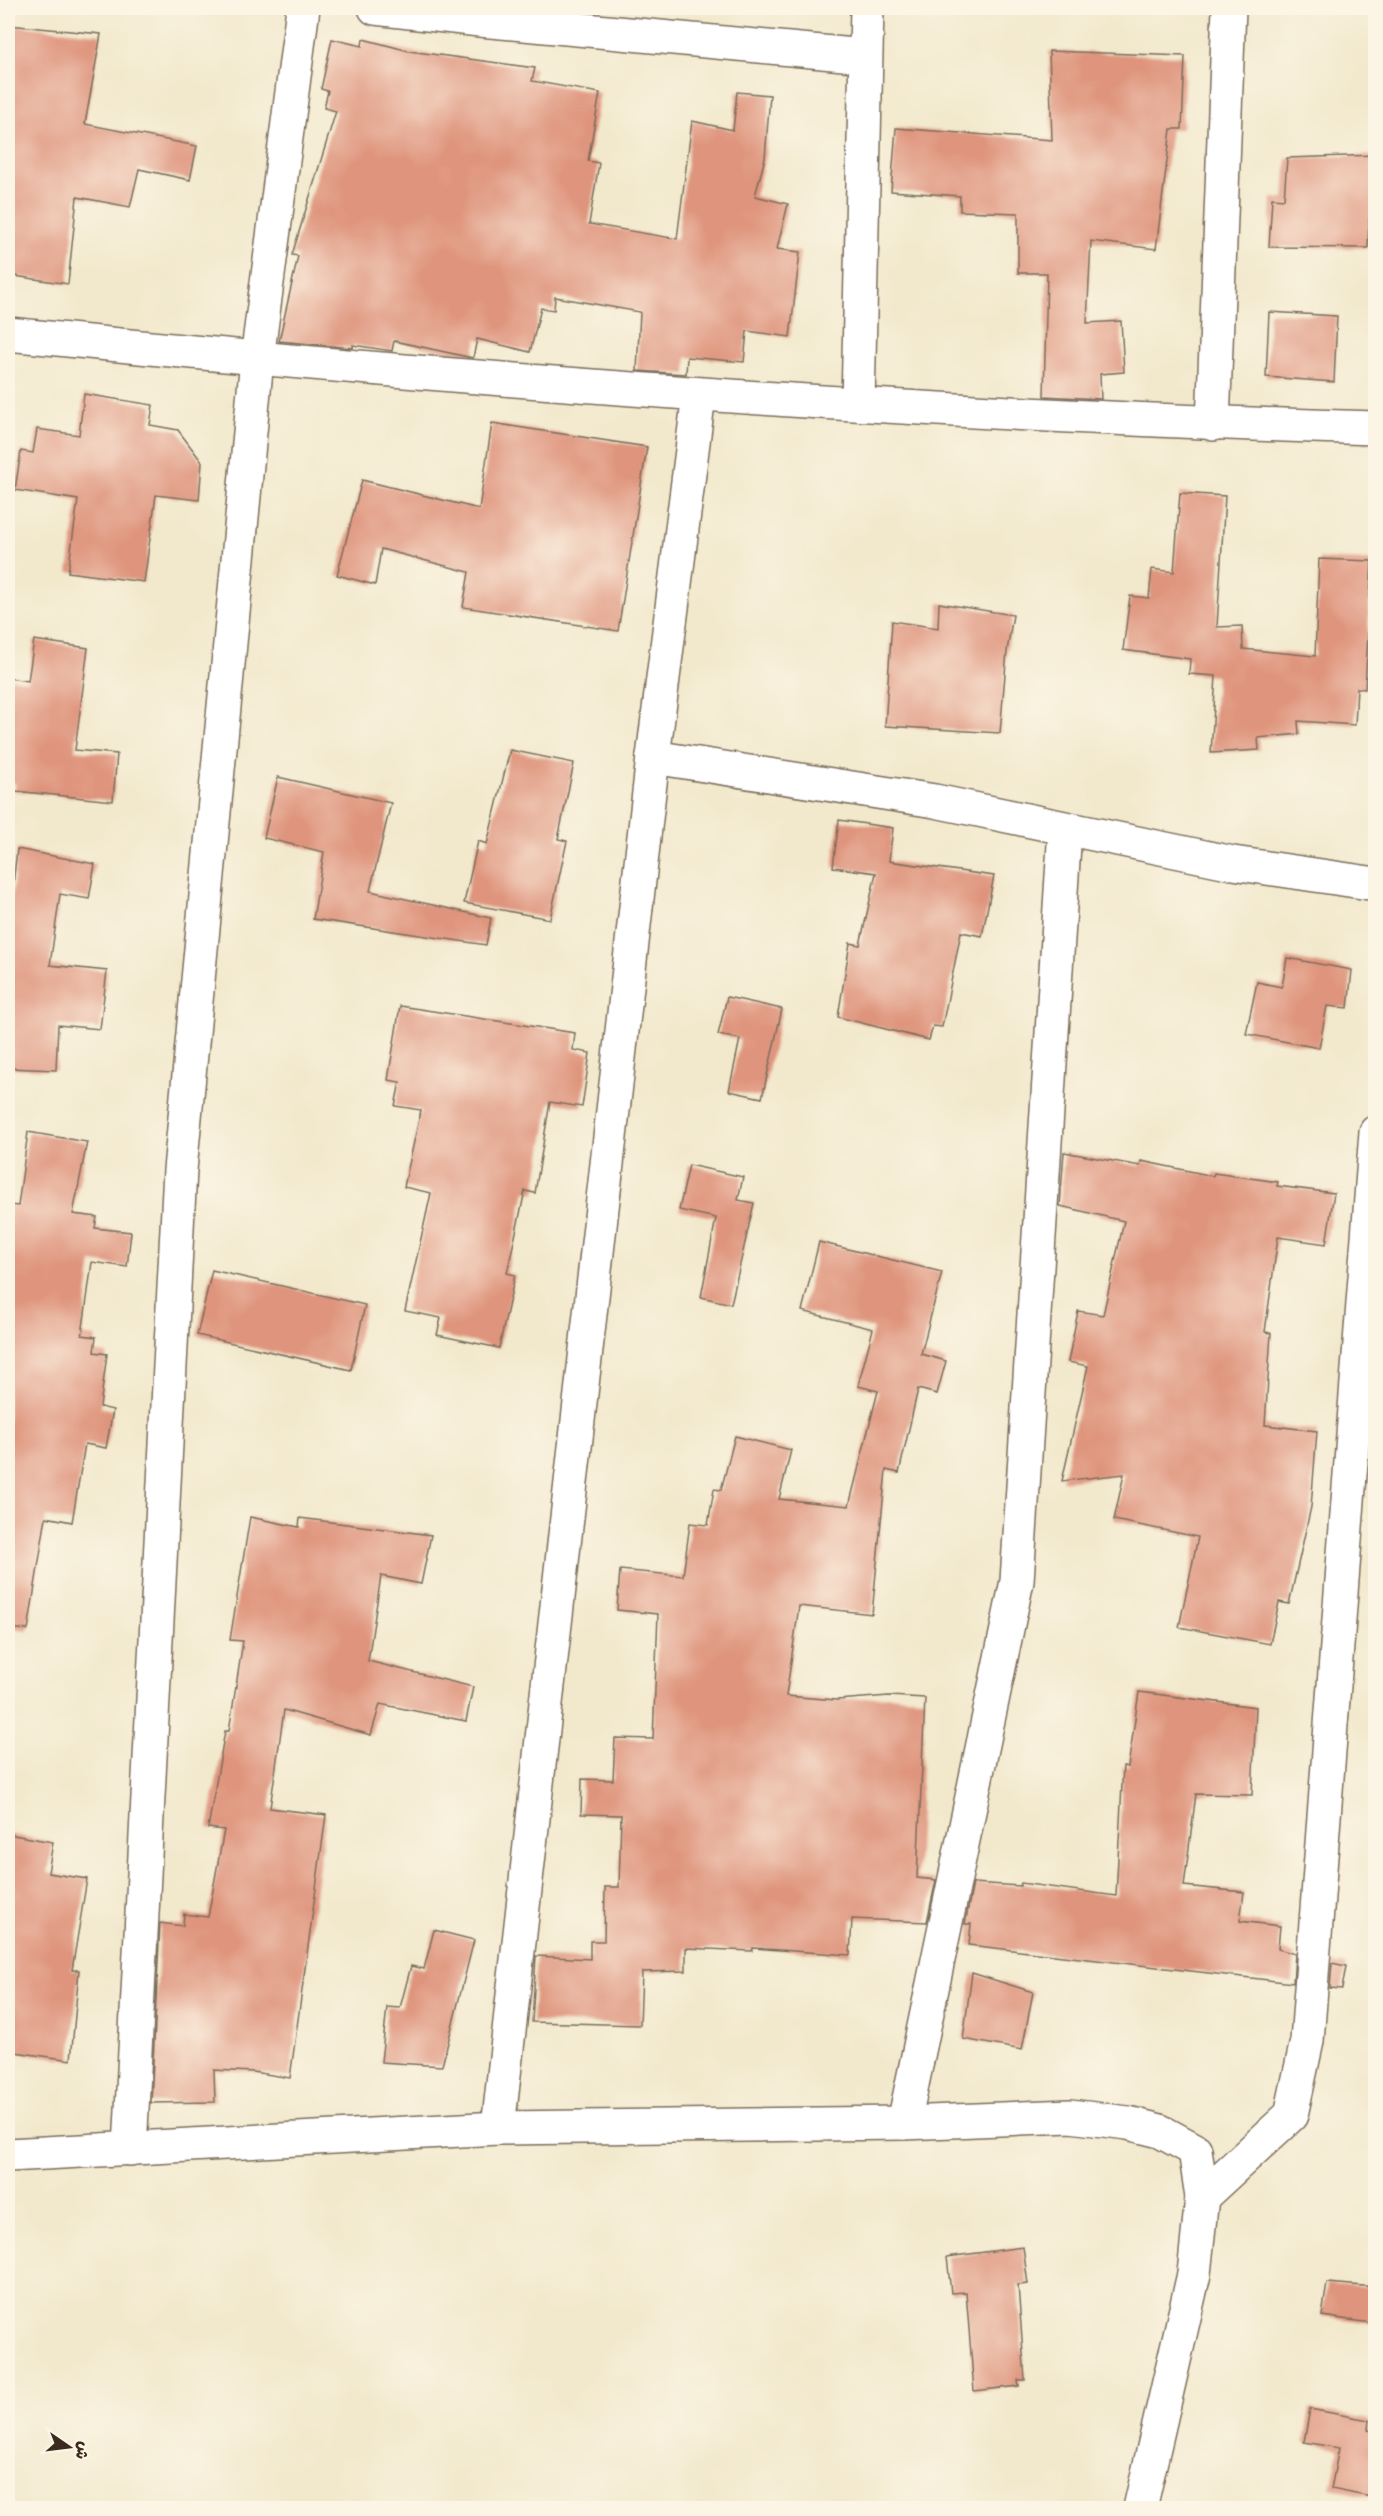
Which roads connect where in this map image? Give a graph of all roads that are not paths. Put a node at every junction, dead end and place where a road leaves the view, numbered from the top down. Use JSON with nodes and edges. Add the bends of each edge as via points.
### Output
{"nodes":[{"id":1,"x":303,"y":8,"type":"edge"},
{"id":2,"x":375,"y":8,"type":"edge"},
{"id":3,"x":867,"y":8,"type":"edge"},
{"id":4,"x":1229,"y":8,"type":"edge"},
{"id":5,"x":480,"y":14,"type":"edge"},
{"id":6,"x":865,"y":56,"type":"junction"},
{"id":7,"x":8,"y":334,"type":"edge"},
{"id":8,"x":257,"y":359,"type":"junction"},
{"id":9,"x":699,"y":395,"type":"junction"},
{"id":10,"x":858,"y":403,"type":"junction"},
{"id":11,"x":1213,"y":424,"type":"junction"},
{"id":12,"x":1376,"y":428,"type":"edge"},
{"id":13,"x":653,"y":757,"type":"junction"},
{"id":14,"x":1065,"y":829,"type":"junction"},
{"id":15,"x":1376,"y":884,"type":"edge"},
{"id":16,"x":1376,"y":1132,"type":"edge"},
{"id":17,"x":904,"y":2123,"type":"junction"},
{"id":18,"x":498,"y":2128,"type":"junction"},
{"id":19,"x":130,"y":2149,"type":"junction"},
{"id":20,"x":8,"y":2155,"type":"edge"},
{"id":21,"x":1202,"y":2197,"type":"junction"},
{"id":22,"x":1140,"y":2508,"type":"edge"}],
"edges":[{"from":1,"to":8,"type":"street"},
{"from":2,"to":5,"type":"street"},
{"from":3,"to":6,"type":"street"},
{"from":4,"to":11,"type":"street"},
{"from":5,"to":6,"type":"street"},
{"from":6,"to":10,"type":"street"},
{"from":7,"to":8,"type":"street"},
{"from":8,"to":9,"type":"street"},
{"from":8,"to":19,"type":"street","via":[[180,1170]]},
{"from":9,"to":10,"type":"street"},
{"from":9,"to":13,"type":"street"},
{"from":10,"to":11,"type":"street"},
{"from":11,"to":12,"type":"street"},
{"from":13,"to":14,"type":"street","via":[[935,801]]},
{"from":13,"to":18,"type":"street"},
{"from":14,"to":15,"type":"street","via":[[1233,863]]},
{"from":14,"to":17,"type":"street","via":[[1017,1581]]},
{"from":16,"to":21,"type":"street","via":[[1307,2041],[1291,2115]]},
{"from":17,"to":18,"type":"street"},
{"from":17,"to":21,"type":"street","via":[[1070,2116],[1128,2123],[1160,2131],[1195,2150]]},
{"from":18,"to":19,"type":"street"},
{"from":19,"to":20,"type":"street"},
{"from":21,"to":22,"type":"street","via":[[1194,2274]]}]}
